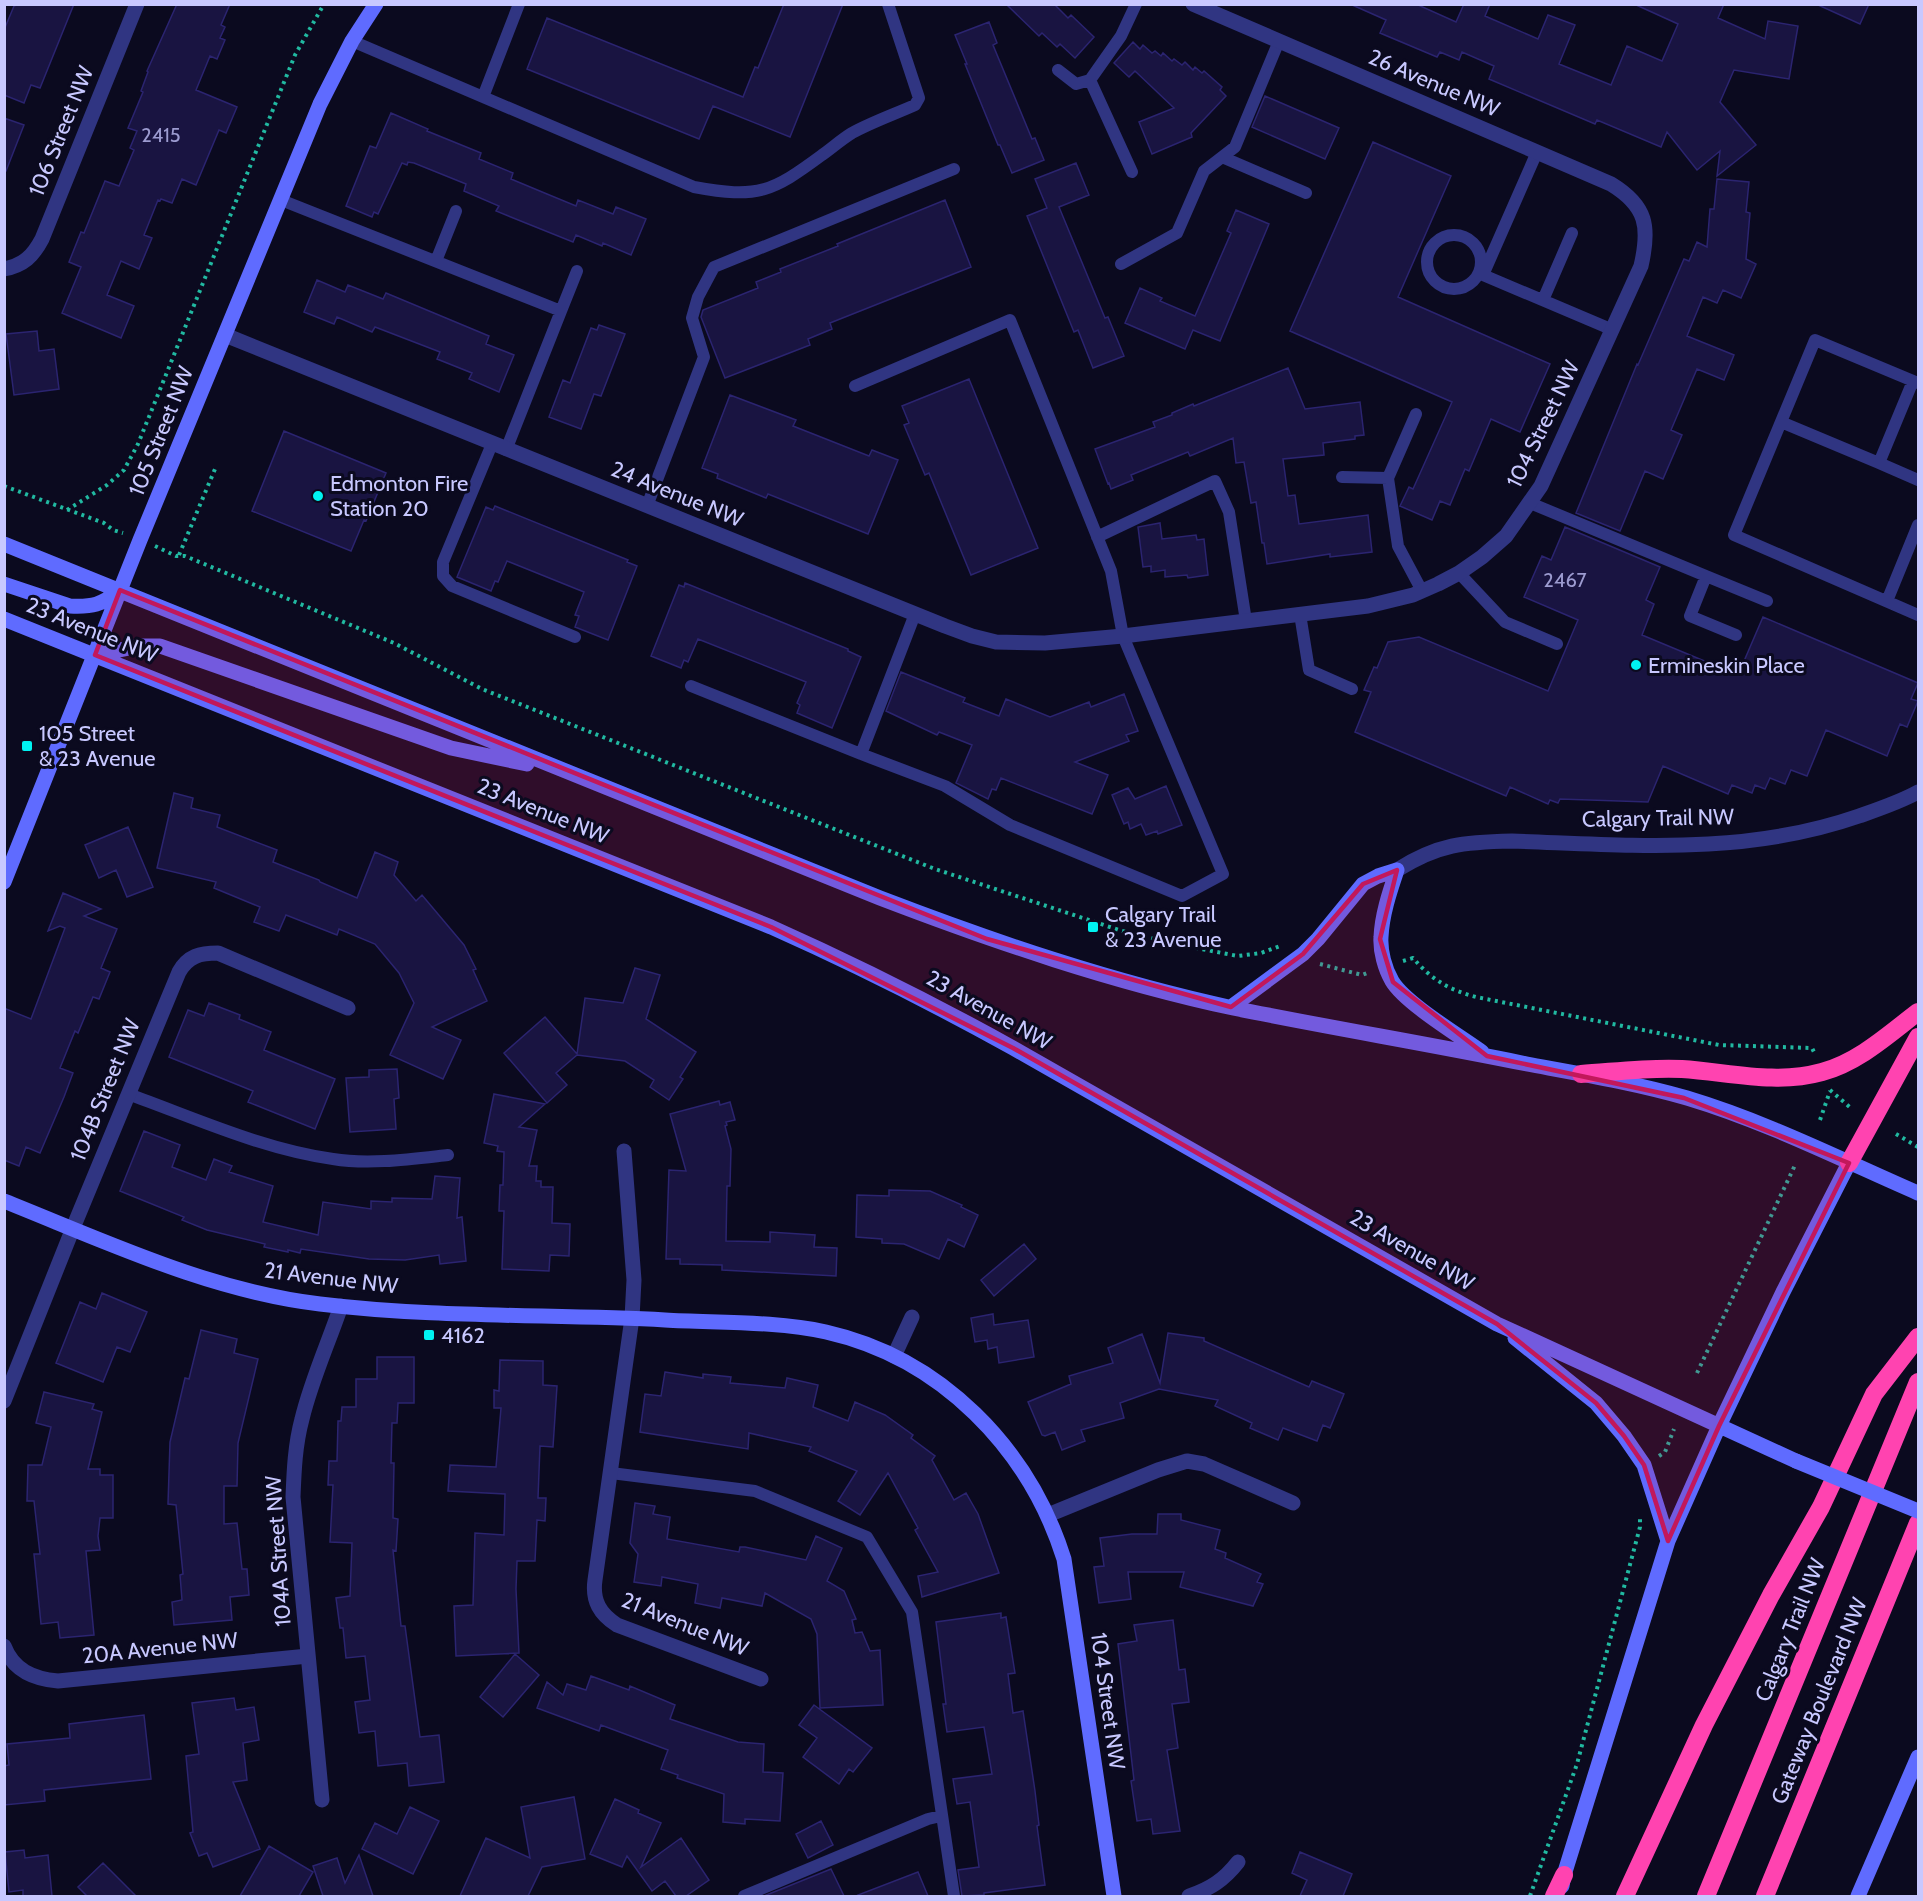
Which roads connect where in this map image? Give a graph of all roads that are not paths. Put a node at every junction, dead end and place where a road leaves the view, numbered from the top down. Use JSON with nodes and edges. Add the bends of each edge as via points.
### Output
{"nodes":[{"id":1,"x":137,"y":4,"type":"edge"},
{"id":2,"x":375,"y":4,"type":"edge"},
{"id":3,"x":519,"y":4,"type":"edge"},
{"id":4,"x":888,"y":4,"type":"edge"},
{"id":5,"x":1136,"y":4,"type":"edge"},
{"id":6,"x":1193,"y":4,"type":"edge"},
{"id":7,"x":352,"y":41,"type":"junction"},
{"id":8,"x":1279,"y":41,"type":"junction"},
{"id":9,"x":1058,"y":70,"type":"dead end"},
{"id":10,"x":1090,"y":80,"type":"junction"},
{"id":11,"x":483,"y":97,"type":"junction"},
{"id":12,"x":1537,"y":152,"type":"junction"},
{"id":13,"x":1222,"y":157,"type":"junction"},
{"id":14,"x":954,"y":169,"type":"dead end"},
{"id":15,"x":1132,"y":172,"type":"dead end"},
{"id":16,"x":1306,"y":193,"type":"dead end"},
{"id":17,"x":281,"y":200,"type":"junction"},
{"id":18,"x":456,"y":211,"type":"dead end"},
{"id":19,"x":1644,"y":218,"type":"joint"},
{"id":20,"x":1572,"y":232,"type":"dead end"},
{"id":21,"x":436,"y":261,"type":"junction"},
{"id":22,"x":1121,"y":264,"type":"dead end"},
{"id":23,"x":10,"y":268,"type":"edge"},
{"id":24,"x":577,"y":271,"type":"dead end"},
{"id":25,"x":1481,"y":274,"type":"junction"},
{"id":26,"x":1543,"y":300,"type":"junction"},
{"id":27,"x":561,"y":311,"type":"junction"},
{"id":28,"x":1613,"y":330,"type":"junction"},
{"id":29,"x":225,"y":335,"type":"junction"},
{"id":30,"x":1916,"y":382,"type":"edge"},
{"id":31,"x":855,"y":386,"type":"dead end"},
{"id":32,"x":1416,"y":414,"type":"dead end"},
{"id":33,"x":1781,"y":422,"type":"junction"},
{"id":34,"x":499,"y":447,"type":"junction"},
{"id":35,"x":1879,"y":463,"type":"junction"},
{"id":36,"x":1342,"y":477,"type":"dead end"},
{"id":37,"x":1388,"y":478,"type":"junction"},
{"id":38,"x":1918,"y":480,"type":"edge"},
{"id":39,"x":1530,"y":503,"type":"junction"},
{"id":40,"x":647,"y":506,"type":"junction"},
{"id":41,"x":1918,"y":525,"type":"edge"},
{"id":42,"x":1097,"y":537,"type":"junction"},
{"id":43,"x":4,"y":544,"type":"edge"},
{"id":44,"x":1459,"y":573,"type":"junction"},
{"id":45,"x":1706,"y":576,"type":"junction"},
{"id":46,"x":4,"y":584,"type":"edge"},
{"id":47,"x":120,"y":590,"type":"junction"},
{"id":48,"x":1422,"y":591,"type":"junction"},
{"id":49,"x":1767,"y":601,"type":"dead end"},
{"id":50,"x":1887,"y":601,"type":"junction"},
{"id":51,"x":915,"y":614,"type":"junction"},
{"id":52,"x":1300,"y":614,"type":"junction"},
{"id":53,"x":1918,"y":615,"type":"edge"},
{"id":54,"x":4,"y":619,"type":"edge"},
{"id":55,"x":1246,"y":621,"type":"junction"},
{"id":56,"x":1736,"y":635,"type":"dead end"},
{"id":57,"x":1123,"y":636,"type":"junction"},
{"id":58,"x":575,"y":637,"type":"dead end"},
{"id":59,"x":1557,"y":644,"type":"dead end"},
{"id":60,"x":95,"y":655,"type":"junction"},
{"id":61,"x":691,"y":686,"type":"dead end"},
{"id":62,"x":1352,"y":689,"type":"dead end"},
{"id":63,"x":861,"y":754,"type":"junction"},
{"id":64,"x":566,"y":772,"type":"junction"},
{"id":65,"x":1918,"y":792,"type":"edge"},
{"id":66,"x":1397,"y":870,"type":"junction"},
{"id":67,"x":4,"y":882,"type":"edge"},
{"id":68,"x":1232,"y":1007,"type":"junction"},
{"id":69,"x":348,"y":1008,"type":"dead end"},
{"id":70,"x":1918,"y":1012,"type":"edge"},
{"id":71,"x":1918,"y":1037,"type":"edge"},
{"id":72,"x":1487,"y":1056,"type":"junction"},
{"id":73,"x":1581,"y":1074,"type":"junction"},
{"id":74,"x":128,"y":1094,"type":"junction"},
{"id":75,"x":624,"y":1151,"type":"dead end"},
{"id":76,"x":448,"y":1155,"type":"dead end"},
{"id":77,"x":1849,"y":1163,"type":"junction"},
{"id":78,"x":1918,"y":1193,"type":"edge"},
{"id":79,"x":4,"y":1201,"type":"edge"},
{"id":80,"x":73,"y":1228,"type":"junction"},
{"id":81,"x":341,"y":1306,"type":"junction"},
{"id":82,"x":912,"y":1317,"type":"dead end"},
{"id":83,"x":632,"y":1318,"type":"junction"},
{"id":84,"x":1497,"y":1323,"type":"junction"},
{"id":85,"x":1918,"y":1337,"type":"edge"},
{"id":86,"x":894,"y":1356,"type":"junction"},
{"id":87,"x":1918,"y":1382,"type":"edge"},
{"id":88,"x":4,"y":1401,"type":"edge"},
{"id":89,"x":1719,"y":1426,"type":"junction"},
{"id":90,"x":611,"y":1473,"type":"junction"},
{"id":91,"x":1293,"y":1503,"type":"dead end"},
{"id":92,"x":1918,"y":1511,"type":"edge"},
{"id":93,"x":1048,"y":1515,"type":"junction"},
{"id":94,"x":1918,"y":1523,"type":"edge"},
{"id":95,"x":1668,"y":1541,"type":"junction"},
{"id":96,"x":4,"y":1646,"type":"edge"},
{"id":97,"x":308,"y":1656,"type":"junction"},
{"id":98,"x":761,"y":1679,"type":"dead end"},
{"id":99,"x":1918,"y":1757,"type":"edge"},
{"id":100,"x":322,"y":1800,"type":"dead end"},
{"id":101,"x":941,"y":1816,"type":"junction"},
{"id":102,"x":1238,"y":1862,"type":"dead end"},
{"id":103,"x":1563,"y":1875,"type":"junction"},
{"id":104,"x":744,"y":1896,"type":"edge"},
{"id":105,"x":954,"y":1896,"type":"edge"},
{"id":106,"x":1114,"y":1896,"type":"edge"},
{"id":107,"x":1189,"y":1896,"type":"edge"},
{"id":108,"x":1554,"y":1896,"type":"edge"},
{"id":109,"x":1560,"y":1896,"type":"edge"},
{"id":110,"x":1625,"y":1896,"type":"edge"},
{"id":111,"x":1706,"y":1896,"type":"edge"},
{"id":112,"x":1765,"y":1896,"type":"edge"},
{"id":113,"x":1858,"y":1896,"type":"edge"}],
"edges":[{"from":1,"to":23,"type":"street","name":"106 Street NW","via":[[42,239],[27,261]]},
{"from":2,"to":7,"type":"main road","name":"105 Street NW"},
{"from":3,"to":11,"type":"lane"},
{"from":4,"to":11,"type":"lane","via":[[919,98],[915,105],[852,133],[792,177],[768,189],[722,192],[694,187]]},
{"from":5,"to":10,"type":"lane","via":[[1121,36]]},
{"from":6,"to":8,"type":"street","name":"26 Avenue NW"},
{"from":7,"to":11,"type":"lane"},
{"from":7,"to":17,"type":"main road","name":"105 Street NW","via":[[320,104]]},
{"from":8,"to":12,"type":"street","name":"26 Avenue NW"},
{"from":8,"to":13,"type":"lane","via":[[1235,147]]},
{"from":9,"to":10,"type":"lane","via":[[1076,84]]},
{"from":10,"to":15,"type":"lane"},
{"from":12,"to":19,"type":"street","name":"26 Avenue NW","via":[[1618,188],[1636,202]]},
{"from":12,"to":25,"type":"lane"},
{"from":13,"to":16,"type":"lane"},
{"from":13,"to":22,"type":"lane","via":[[1204,171],[1177,233]]},
{"from":14,"to":40,"type":"lane","via":[[714,267],[692,318],[704,357]]},
{"from":17,"to":21,"type":"lane"},
{"from":17,"to":29,"type":"main road","name":"105 Street NW"},
{"from":18,"to":21,"type":"lane"},
{"from":19,"to":28,"type":"street","name":"104 Street NW","via":[[1641,266]]},
{"from":20,"to":26,"type":"lane"},
{"from":21,"to":27,"type":"lane"},
{"from":24,"to":27,"type":"lane"},
{"from":25,"to":25,"type":"lane","via":[[1478,249],[1466,238],[1442,239],[1430,252],[1433,279],[1448,289],[1467,286]]},
{"from":25,"to":26,"type":"lane"},
{"from":26,"to":28,"type":"lane"},
{"from":27,"to":34,"type":"lane"},
{"from":28,"to":39,"type":"street","name":"104 Street NW","via":[[1556,456]]},
{"from":29,"to":34,"type":"street","name":"24 Avenue NW"},
{"from":29,"to":47,"type":"main road","name":"105 Street NW"},
{"from":30,"to":33,"type":"lane","via":[[1815,340]]},
{"from":30,"to":35,"type":"lane"},
{"from":31,"to":42,"type":"lane","via":[[1010,320]]},
{"from":32,"to":37,"type":"lane"},
{"from":33,"to":35,"type":"lane"},
{"from":33,"to":50,"type":"lane","via":[[1734,535]]},
{"from":34,"to":40,"type":"street","name":"24 Avenue NW"},
{"from":34,"to":58,"type":"lane","via":[[443,562],[443,576],[452,586]]},
{"from":35,"to":38,"type":"lane"},
{"from":36,"to":37,"type":"lane"},
{"from":37,"to":48,"type":"lane","via":[[1398,546]]},
{"from":39,"to":44,"type":"street","name":"104 Street NW","via":[[1506,536]]},
{"from":39,"to":45,"type":"lane"},
{"from":40,"to":51,"type":"street","name":"24 Avenue NW"},
{"from":41,"to":50,"type":"lane"},
{"from":42,"to":55,"type":"lane","via":[[1215,481],[1229,512]]},
{"from":42,"to":57,"type":"lane","via":[[1111,572]]},
{"from":43,"to":47,"type":"main road","name":"23 Avenue NW"},
{"from":44,"to":48,"type":"street","name":"104 Street NW"},
{"from":44,"to":59,"type":"lane","via":[[1505,622]]},
{"from":45,"to":49,"type":"lane"},
{"from":45,"to":56,"type":"lane","via":[[1690,616]]},
{"from":46,"to":47,"type":"main road","via":[[70,606],[103,604]]},
{"from":47,"to":60,"type":"main road","name":"105 Street NW"},
{"from":47,"to":64,"type":"main road","name":"23 Avenue NW"},
{"from":48,"to":52,"type":"street","name":"104 Street NW","via":[[1368,606]]},
{"from":50,"to":53,"type":"lane"},
{"from":51,"to":57,"type":"street","name":"24 Avenue NW","via":[[996,642],[1045,643]]},
{"from":51,"to":63,"type":"lane"},
{"from":52,"to":55,"type":"street","name":"104 Street NW"},
{"from":52,"to":62,"type":"lane","via":[[1310,670]]},
{"from":54,"to":60,"type":"main road","name":"23 Avenue NW"},
{"from":55,"to":57,"type":"street","name":"104 Street NW"},
{"from":57,"to":63,"type":"lane","via":[[1222,874],[1182,896],[1010,825],[945,786]]},
{"from":60,"to":64,"type":"main road","via":[[139,645],[160,646],[451,748]]},
{"from":60,"to":67,"type":"main road","name":"105 Street NW"},
{"from":60,"to":84,"type":"main road","name":"23 Avenue NW","via":[[750,918],[853,964],[1013,1048]]},
{"from":61,"to":63,"type":"lane"},
{"from":64,"to":68,"type":"main road","name":"23 Avenue NW","via":[[987,939]]},
{"from":65,"to":66,"type":"street","name":"Calgary Trail NW","via":[[1841,822],[1764,839],[1697,846],[1512,841],[1456,844],[1418,856]]},
{"from":66,"to":68,"type":"main road","via":[[1363,884],[1303,954]]},
{"from":66,"to":72,"type":"main road","via":[[1380,939],[1393,982]]},
{"from":68,"to":72,"type":"main road","name":"23 Avenue NW"},
{"from":69,"to":74,"type":"street","name":"104B Street NW","via":[[218,953],[203,953],[185,963],[179,972]]},
{"from":70,"to":73,"type":"highway","via":[[1863,1053],[1822,1072],[1769,1078],[1681,1069]]},
{"from":71,"to":77,"type":"highway"},
{"from":72,"to":73,"type":"main road","name":"23 Avenue NW"},
{"from":73,"to":77,"type":"main road","name":"23 Avenue NW","via":[[1729,1112]]},
{"from":74,"to":76,"type":"lane","via":[[259,1143],[334,1160],[402,1161]]},
{"from":74,"to":80,"type":"street","name":"104B Street NW"},
{"from":75,"to":83,"type":"street","name":"21 Avenue NW","via":[[634,1280]]},
{"from":77,"to":78,"type":"main road","name":"23 Avenue NW"},
{"from":77,"to":89,"type":"main road"},
{"from":79,"to":80,"type":"main road","name":"21 Avenue NW"},
{"from":80,"to":81,"type":"main road","name":"21 Avenue NW","via":[[213,1281]]},
{"from":80,"to":88,"type":"street","name":"104B Street NW"},
{"from":81,"to":83,"type":"main road","name":"21 Avenue NW"},
{"from":81,"to":97,"type":"street","name":"104A Street NW","via":[[305,1406],[294,1471]]},
{"from":82,"to":86,"type":"street"},
{"from":83,"to":86,"type":"main road","name":"21 Avenue NW","via":[[804,1329],[846,1337]]},
{"from":83,"to":90,"type":"street","name":"21 Avenue NW"},
{"from":84,"to":89,"type":"main road","name":"23 Avenue NW"},
{"from":84,"to":95,"type":"main road","via":[[1596,1403],[1624,1436],[1644,1465]]},
{"from":85,"to":110,"type":"highway","via":[[1874,1394],[1821,1508],[1704,1725]]},
{"from":86,"to":93,"type":"main road","name":"21 Avenue NW","via":[[952,1392],[979,1416],[1021,1466]]},
{"from":87,"to":111,"type":"highway","name":"Calgary Trail NW"},
{"from":89,"to":92,"type":"main road","name":"23 Avenue NW","bridge":true},
{"from":89,"to":95,"type":"main road"},
{"from":90,"to":98,"type":"street","name":"21 Avenue NW","via":[[593,1590],[602,1613],[617,1625]]},
{"from":90,"to":101,"type":"lane","via":[[756,1491],[867,1537],[912,1612]]},
{"from":91,"to":93,"type":"street","via":[[1204,1464],[1187,1461]]},
{"from":93,"to":106,"type":"main road","name":"104 Street NW","via":[[1064,1559]]},
{"from":94,"to":112,"type":"highway","name":"Gateway Boulevard NW"},
{"from":95,"to":103,"type":"main road"},
{"from":96,"to":97,"type":"street","name":"20A Avenue NW","via":[[19,1670],[36,1678],[58,1681]]},
{"from":97,"to":100,"type":"street","name":"104A Street NW"},
{"from":99,"to":113,"type":"main road"},
{"from":101,"to":104,"type":"lane"},
{"from":101,"to":105,"type":"lane"},
{"from":102,"to":107,"type":"street","via":[[1212,1887]]},
{"from":103,"to":108,"type":"highway"},
{"from":103,"to":109,"type":"main road"}]}
